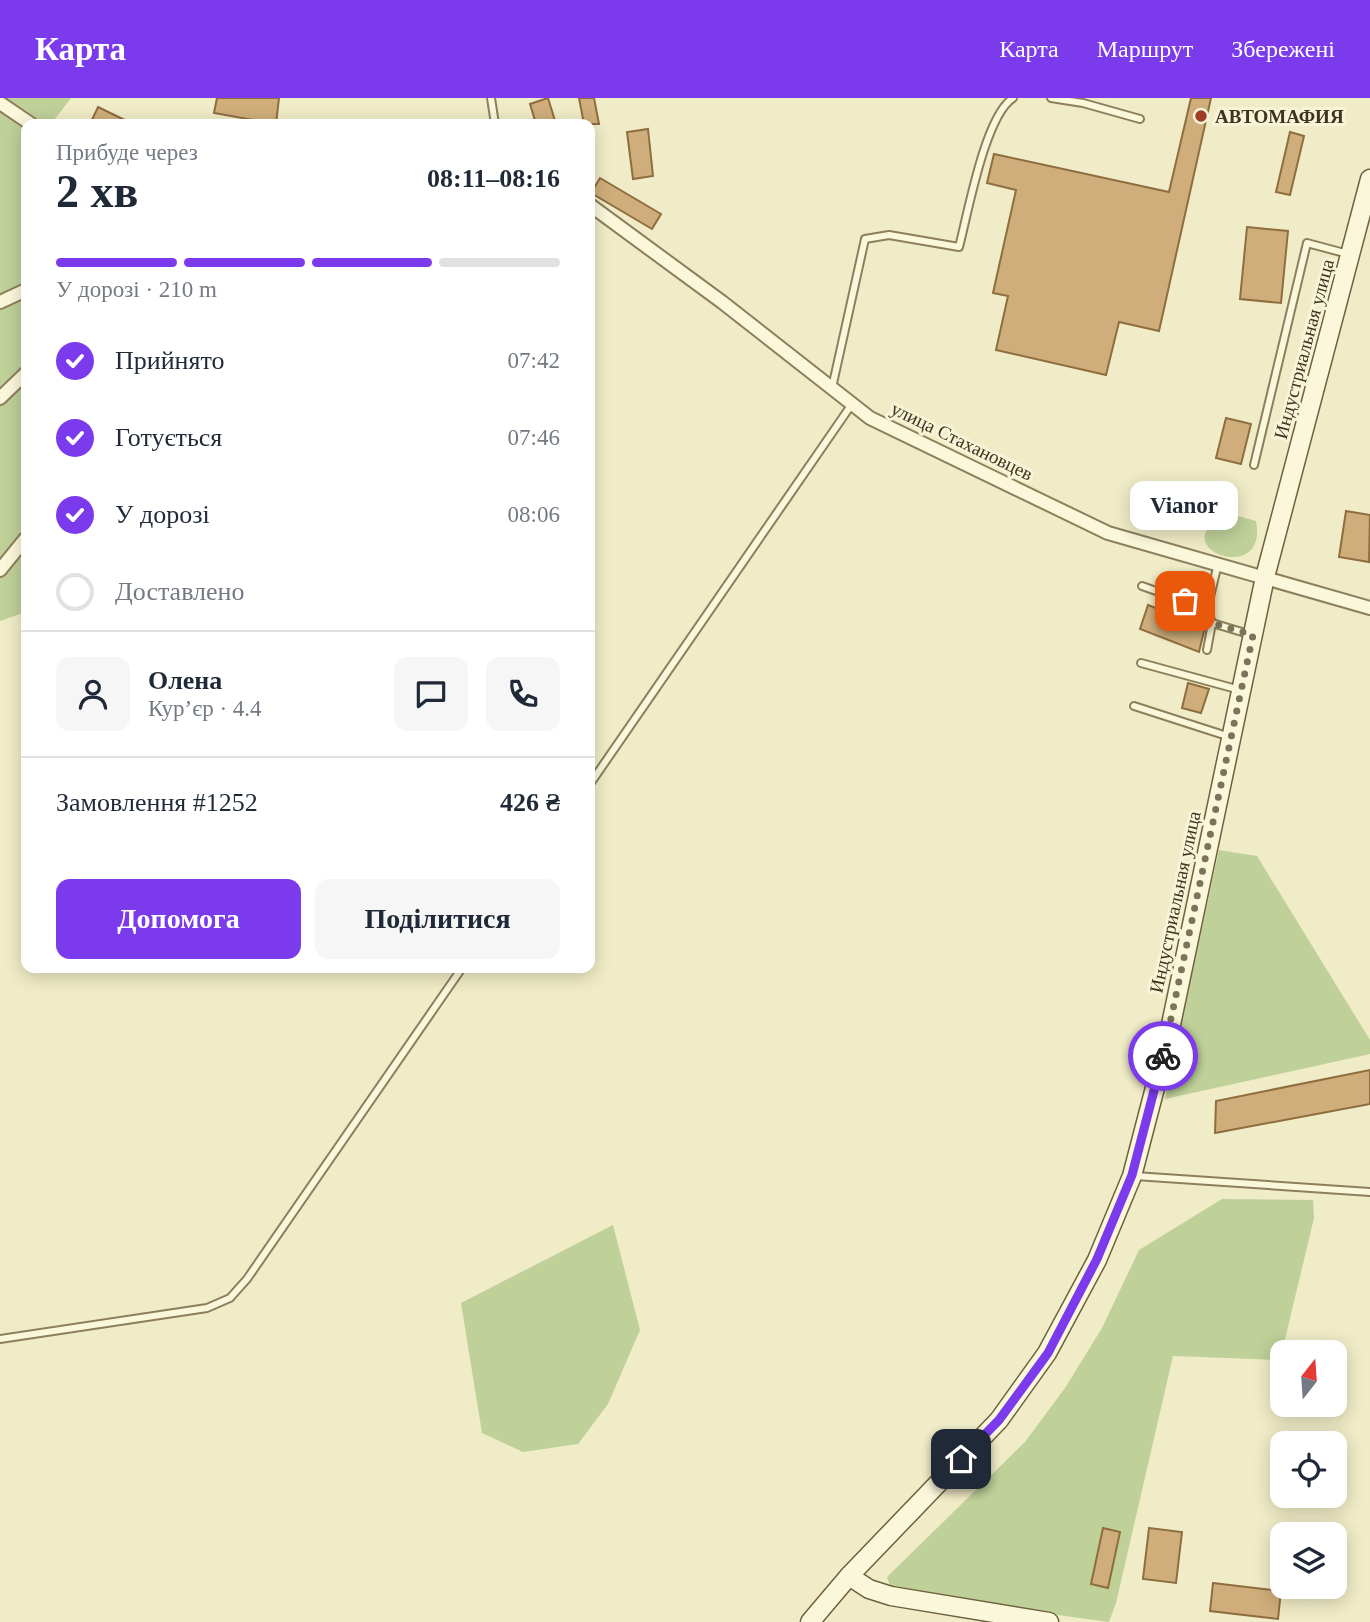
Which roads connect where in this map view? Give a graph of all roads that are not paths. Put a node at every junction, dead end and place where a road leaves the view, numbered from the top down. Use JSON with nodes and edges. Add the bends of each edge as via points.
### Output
{"nodes":[{"id":1,"x":491,"y":98,"type":"edge"},
{"id":2,"x":1013,"y":98,"type":"edge"},
{"id":3,"x":1051,"y":98,"type":"edge"},
{"id":4,"x":0,"y":103,"type":"edge"},
{"id":5,"x":1140,"y":118,"type":"dead end"},
{"id":6,"x":24,"y":119,"type":"edge"},
{"id":7,"x":494,"y":119,"type":"edge"},
{"id":8,"x":1370,"y":179,"type":"edge"},
{"id":9,"x":595,"y":209,"type":"edge"},
{"id":10,"x":1350,"y":254,"type":"junction"},
{"id":11,"x":21,"y":292,"type":"edge"},
{"id":12,"x":0,"y":302,"type":"edge"},
{"id":13,"x":21,"y":378,"type":"edge"},
{"id":14,"x":832,"y":388,"type":"junction"},
{"id":15,"x":0,"y":398,"type":"edge"},
{"id":16,"x":852,"y":404,"type":"junction"},
{"id":17,"x":1254,"y":465,"type":"dead end"},
{"id":18,"x":21,"y":544,"type":"edge"},
{"id":19,"x":1218,"y":564,"type":"junction"},
{"id":20,"x":0,"y":570,"type":"edge"},
{"id":21,"x":1265,"y":578,"type":"junction"},
{"id":22,"x":1142,"y":586,"type":"dead end"},
{"id":23,"x":1370,"y":608,"type":"edge"},
{"id":24,"x":1207,"y":609,"type":"junction"},
{"id":25,"x":1212,"y":623,"type":"junction"},
{"id":26,"x":1253,"y":635,"type":"junction"},
{"id":27,"x":1207,"y":650,"type":"dead end"},
{"id":28,"x":1142,"y":663,"type":"dead end"},
{"id":29,"x":1241,"y":691,"type":"junction"},
{"id":30,"x":1134,"y":706,"type":"dead end"},
{"id":31,"x":1231,"y":737,"type":"junction"},
{"id":32,"x":595,"y":777,"type":"edge"},
{"id":33,"x":459,"y":973,"type":"edge"},
{"id":34,"x":1132,"y":1175,"type":"junction"},
{"id":35,"x":1370,"y":1192,"type":"edge"},
{"id":36,"x":0,"y":1339,"type":"edge"},
{"id":37,"x":849,"y":1576,"type":"junction"},
{"id":38,"x":964,"y":1616,"type":"edge"},
{"id":39,"x":810,"y":1622,"type":"edge"},
{"id":40,"x":1049,"y":1622,"type":"edge"}],
"edges":[{"from":1,"to":7,"type":"lane"},
{"from":2,"to":14,"type":"lane","via":[[1005,103],[987,138],[959,247],[889,235],[865,239]]},
{"from":3,"to":5,"type":"lane"},
{"from":4,"to":6,"type":"street"},
{"from":8,"to":10,"type":"main road","name":"Индустриальная улица"},
{"from":9,"to":14,"type":"street","name":"улица Стахановцев"},
{"from":10,"to":17,"type":"lane","via":[[1307,243]]},
{"from":10,"to":21,"type":"main road","name":"Индустриальная улица"},
{"from":11,"to":12,"type":"street"},
{"from":13,"to":15,"type":"street"},
{"from":14,"to":16,"type":"street","name":"улица Стахановцев"},
{"from":16,"to":19,"type":"street","name":"улица Стахановцев","via":[[870,418],[1108,533]]},
{"from":16,"to":32,"type":"lane"},
{"from":18,"to":20,"type":"street"},
{"from":19,"to":21,"type":"street","name":"улица Стахановцев"},
{"from":19,"to":24,"type":"lane"},
{"from":21,"to":23,"type":"street","name":"улица Стахановцев"},
{"from":21,"to":26,"type":"main road","name":"Индустриальная улица"},
{"from":22,"to":24,"type":"lane"},
{"from":24,"to":25,"type":"lane"},
{"from":25,"to":26,"type":"lane"},
{"from":25,"to":27,"type":"lane"},
{"from":26,"to":29,"type":"main road","name":"Индустриальная улица"},
{"from":28,"to":29,"type":"lane"},
{"from":29,"to":31,"type":"main road","name":"Индустриальная улица"},
{"from":30,"to":31,"type":"lane"},
{"from":31,"to":34,"type":"main road","name":"Индустриальная улица","via":[[1169,1034]]},
{"from":33,"to":36,"type":"lane","via":[[230,1298],[207,1308]]},
{"from":34,"to":35,"type":"lane"},
{"from":34,"to":37,"type":"main road","name":"Индустриальная улица","via":[[1097,1259],[1048,1353],[999,1420]]},
{"from":37,"to":38,"type":"main road","via":[[869,1589]]},
{"from":37,"to":39,"type":"main road","name":"Индустриальная улица"},
{"from":38,"to":40,"type":"main road"}]}
